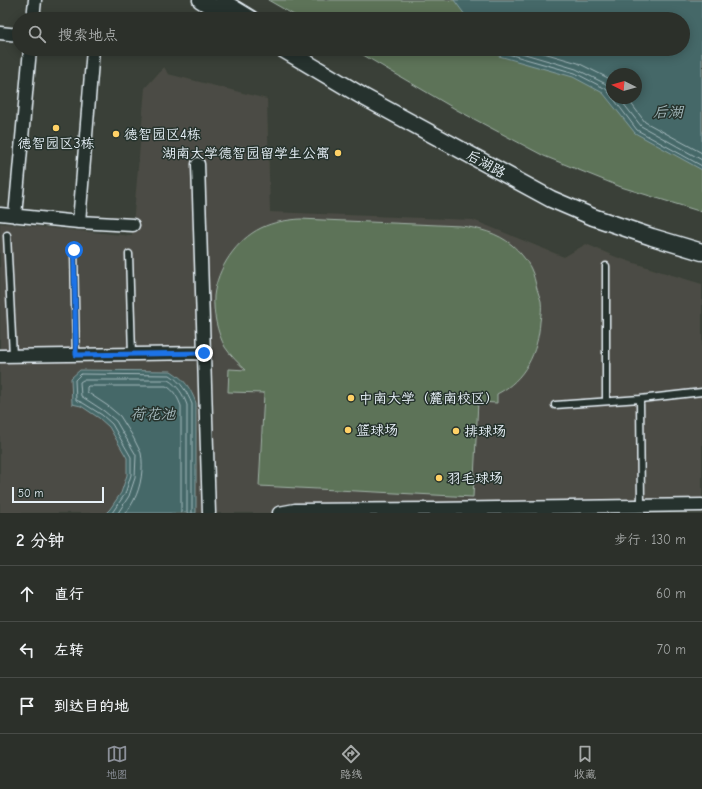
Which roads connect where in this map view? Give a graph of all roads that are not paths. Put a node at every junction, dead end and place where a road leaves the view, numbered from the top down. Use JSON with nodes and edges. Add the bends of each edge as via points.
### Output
{"nodes":[{"id":1,"x":35,"y":0,"type":"edge"},
{"id":2,"x":201,"y":0,"type":"edge"},
{"id":3,"x":220,"y":0,"type":"edge"},
{"id":4,"x":34,"y":12,"type":"edge"},
{"id":5,"x":221,"y":12,"type":"edge"},
{"id":6,"x":240,"y":12,"type":"edge"},
{"id":7,"x":0,"y":33,"type":"edge"},
{"id":8,"x":12,"y":34,"type":"edge"},
{"id":9,"x":29,"y":56,"type":"edge"},
{"id":10,"x":92,"y":56,"type":"edge"},
{"id":11,"x":295,"y":56,"type":"edge"},
{"id":12,"x":314,"y":56,"type":"edge"},
{"id":13,"x":198,"y":164,"type":"dead end"},
{"id":14,"x":0,"y":214,"type":"edge"},
{"id":15,"x":15,"y":216,"type":"junction"},
{"id":16,"x":79,"y":222,"type":"junction"},
{"id":17,"x":133,"y":225,"type":"dead end"},
{"id":18,"x":7,"y":235,"type":"dead end"},
{"id":19,"x":702,"y":241,"type":"edge"},
{"id":20,"x":74,"y":250,"type":"dead end"},
{"id":21,"x":702,"y":252,"type":"edge"},
{"id":22,"x":129,"y":254,"type":"dead end"},
{"id":23,"x":606,"y":266,"type":"dead end"},
{"id":24,"x":204,"y":353,"type":"junction"},
{"id":25,"x":132,"y":354,"type":"junction"},
{"id":26,"x":76,"y":355,"type":"junction"},
{"id":27,"x":0,"y":356,"type":"edge"},
{"id":28,"x":13,"y":356,"type":"junction"},
{"id":29,"x":702,"y":392,"type":"edge"},
{"id":30,"x":640,"y":399,"type":"junction"},
{"id":31,"x":606,"y":401,"type":"junction"},
{"id":32,"x":555,"y":405,"type":"dead end"},
{"id":33,"x":702,"y":505,"type":"edge"},
{"id":34,"x":641,"y":506,"type":"junction"},
{"id":35,"x":655,"y":510,"type":"edge"},
{"id":36,"x":434,"y":511,"type":"edge"},
{"id":37,"x":209,"y":513,"type":"edge"},
{"id":38,"x":280,"y":513,"type":"edge"}],
"edges":[{"from":1,"to":4,"type":"street"},
{"from":2,"to":5,"type":"main road"},
{"from":3,"to":6,"type":"main road"},
{"from":7,"to":8,"type":"street"},
{"from":9,"to":15,"type":"street"},
{"from":10,"to":16,"type":"street"},
{"from":11,"to":21,"type":"main road","name":"后湖路","via":[[362,96],[550,199],[593,217]]},
{"from":12,"to":19,"type":"main road","name":"后湖路","via":[[536,182],[593,206],[672,234]]},
{"from":13,"to":24,"type":"street"},
{"from":14,"to":15,"type":"street"},
{"from":15,"to":16,"type":"street"},
{"from":16,"to":17,"type":"street"},
{"from":18,"to":28,"type":"lane"},
{"from":20,"to":26,"type":"lane"},
{"from":22,"to":25,"type":"lane"},
{"from":23,"to":31,"type":"lane"},
{"from":24,"to":25,"type":"street"},
{"from":24,"to":37,"type":"street"},
{"from":25,"to":26,"type":"street"},
{"from":26,"to":28,"type":"street"},
{"from":27,"to":28,"type":"street"},
{"from":29,"to":30,"type":"lane"},
{"from":30,"to":31,"type":"lane"},
{"from":30,"to":34,"type":"lane"},
{"from":31,"to":32,"type":"lane"},
{"from":33,"to":35,"type":"street"},
{"from":34,"to":35,"type":"street"},
{"from":34,"to":36,"type":"street"},
{"from":36,"to":38,"type":"street","via":[[296,510]]}]}
